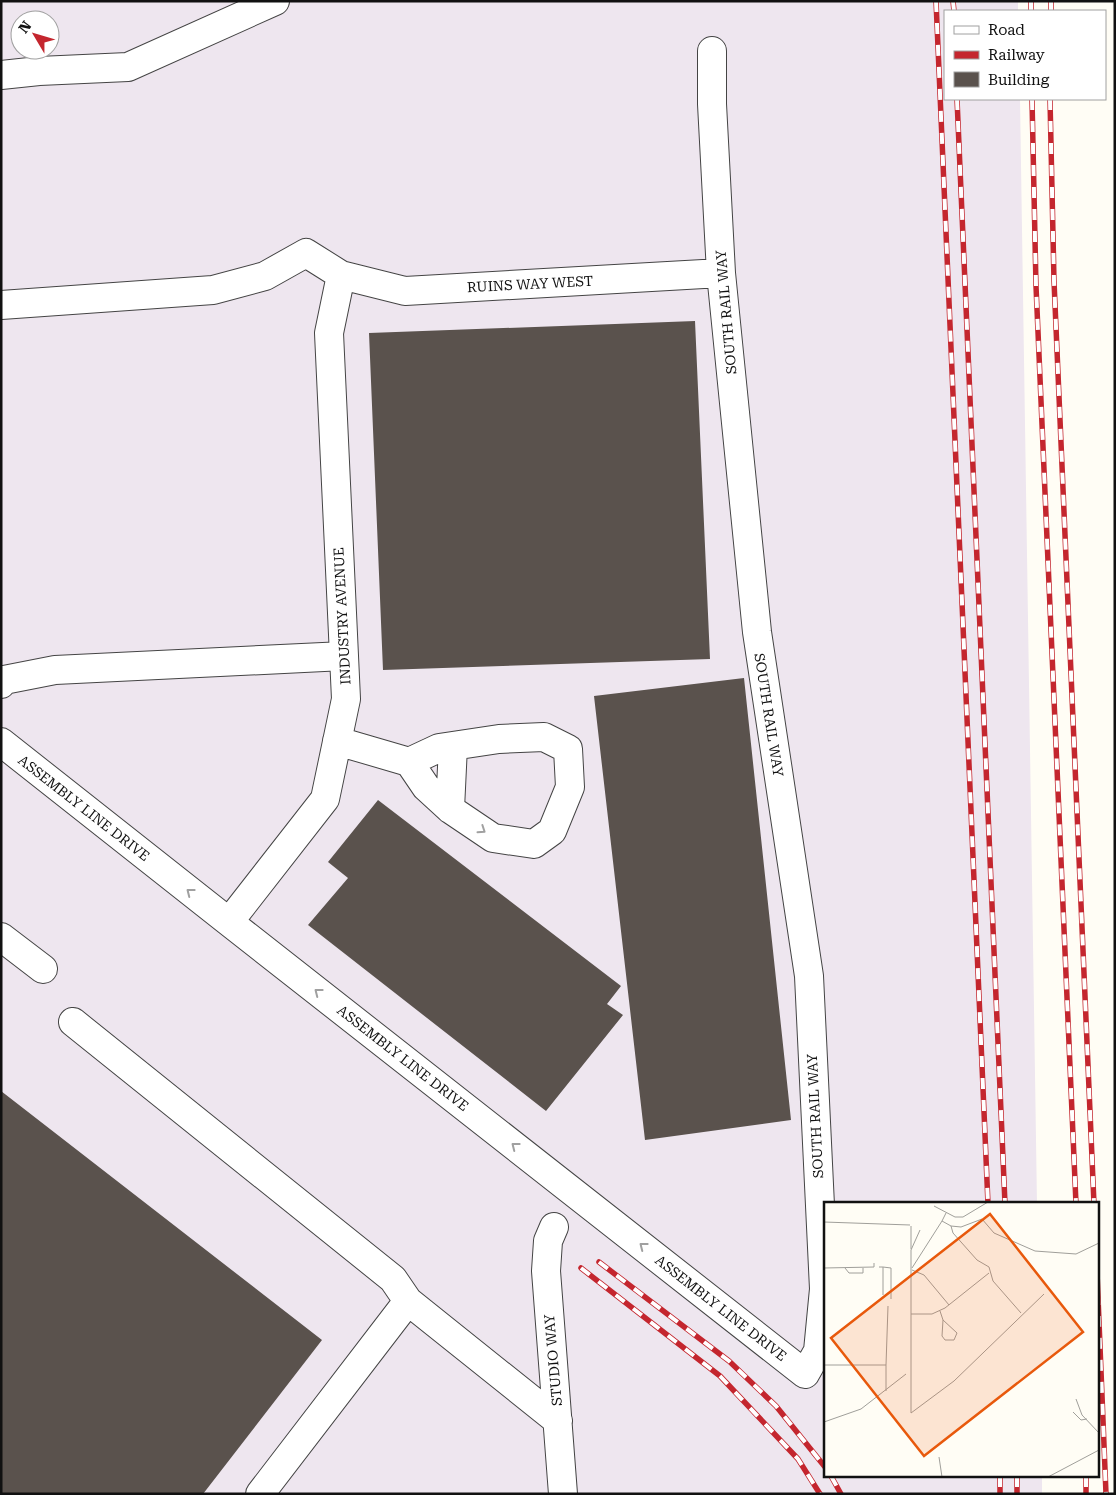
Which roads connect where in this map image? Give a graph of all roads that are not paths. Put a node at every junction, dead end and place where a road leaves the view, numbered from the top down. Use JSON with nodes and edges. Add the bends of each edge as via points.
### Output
{"nodes":[{"id":1,"x":275,"y":1,"type":"edge"},
{"id":2,"x":712,"y":51,"type":"dead end"},
{"id":3,"x":1,"y":75,"type":"edge"},
{"id":4,"x":721,"y":274,"type":"junction"},
{"id":5,"x":341,"y":275,"type":"junction"},
{"id":6,"x":1,"y":305,"type":"edge"},
{"id":7,"x":344,"y":656,"type":"junction"},
{"id":8,"x":1,"y":684,"type":"edge"},
{"id":9,"x":337,"y":741,"type":"junction"},
{"id":10,"x":1,"y":742,"type":"edge"},
{"id":11,"x":453,"y":746,"type":"junction"},
{"id":12,"x":409,"y":762,"type":"junction"},
{"id":13,"x":450,"y":809,"type":"junction"},
{"id":14,"x":229,"y":922,"type":"junction"},
{"id":15,"x":1,"y":937,"type":"edge"},
{"id":16,"x":43,"y":968,"type":"dead end"},
{"id":17,"x":73,"y":1022,"type":"dead end"},
{"id":18,"x":554,"y":1226,"type":"dead end"},
{"id":19,"x":408,"y":1301,"type":"junction"},
{"id":20,"x":805,"y":1374,"type":"joint"},
{"id":21,"x":558,"y":1421,"type":"junction"},
{"id":22,"x":260,"y":1494,"type":"edge"},
{"id":23,"x":562,"y":1494,"type":"edge"}],
"edges":[{"from":1,"to":3,"type":"street","via":[[128,67]]},
{"from":2,"to":4,"type":"street","name":"SOUTH RAIL WAY"},
{"from":4,"to":5,"type":"street","name":"RUINS WAY WEST","via":[[405,290]]},
{"from":4,"to":20,"type":"street","name":"SOUTH RAIL WAY","via":[[757,632],[809,976],[824,1289],[818,1351]]},
{"from":5,"to":6,"type":"street","name":"RUINS WAY WEST","via":[[306,253],[265,276],[213,290]]},
{"from":5,"to":7,"type":"street","name":"INDUSTRY AVENUE","via":[[329,333]]},
{"from":7,"to":8,"type":"street","via":[[55,670],[4,680]]},
{"from":7,"to":9,"type":"street","name":"INDUSTRY AVENUE","via":[[346,699]]},
{"from":9,"to":12,"type":"street"},
{"from":9,"to":14,"type":"street","name":"INDUSTRY AVENUE","via":[[325,799]]},
{"from":14,"to":10,"type":"street","name":"ASSEMBLY LINE DRIVE","one_way":true},
{"from":11,"to":12,"type":"street","via":[[439,748]]},
{"from":11,"to":13,"type":"street"},
{"from":13,"to":11,"type":"street","one_way":true,"via":[[493,838],[534,844],[552,831],[570,787],[568,750],[544,737]]},
{"from":12,"to":13,"type":"street","via":[[426,787]]},
{"from":20,"to":14,"type":"street","name":"ASSEMBLY LINE DRIVE","one_way":true},
{"from":15,"to":16,"type":"street"},
{"from":17,"to":19,"type":"street","via":[[393,1279]]},
{"from":18,"to":21,"type":"street","name":"STUDIO WAY","via":[[548,1241],[546,1271]]},
{"from":19,"to":21,"type":"street"},
{"from":19,"to":22,"type":"street"},
{"from":21,"to":23,"type":"street","name":"STUDIO WAY"}]}
